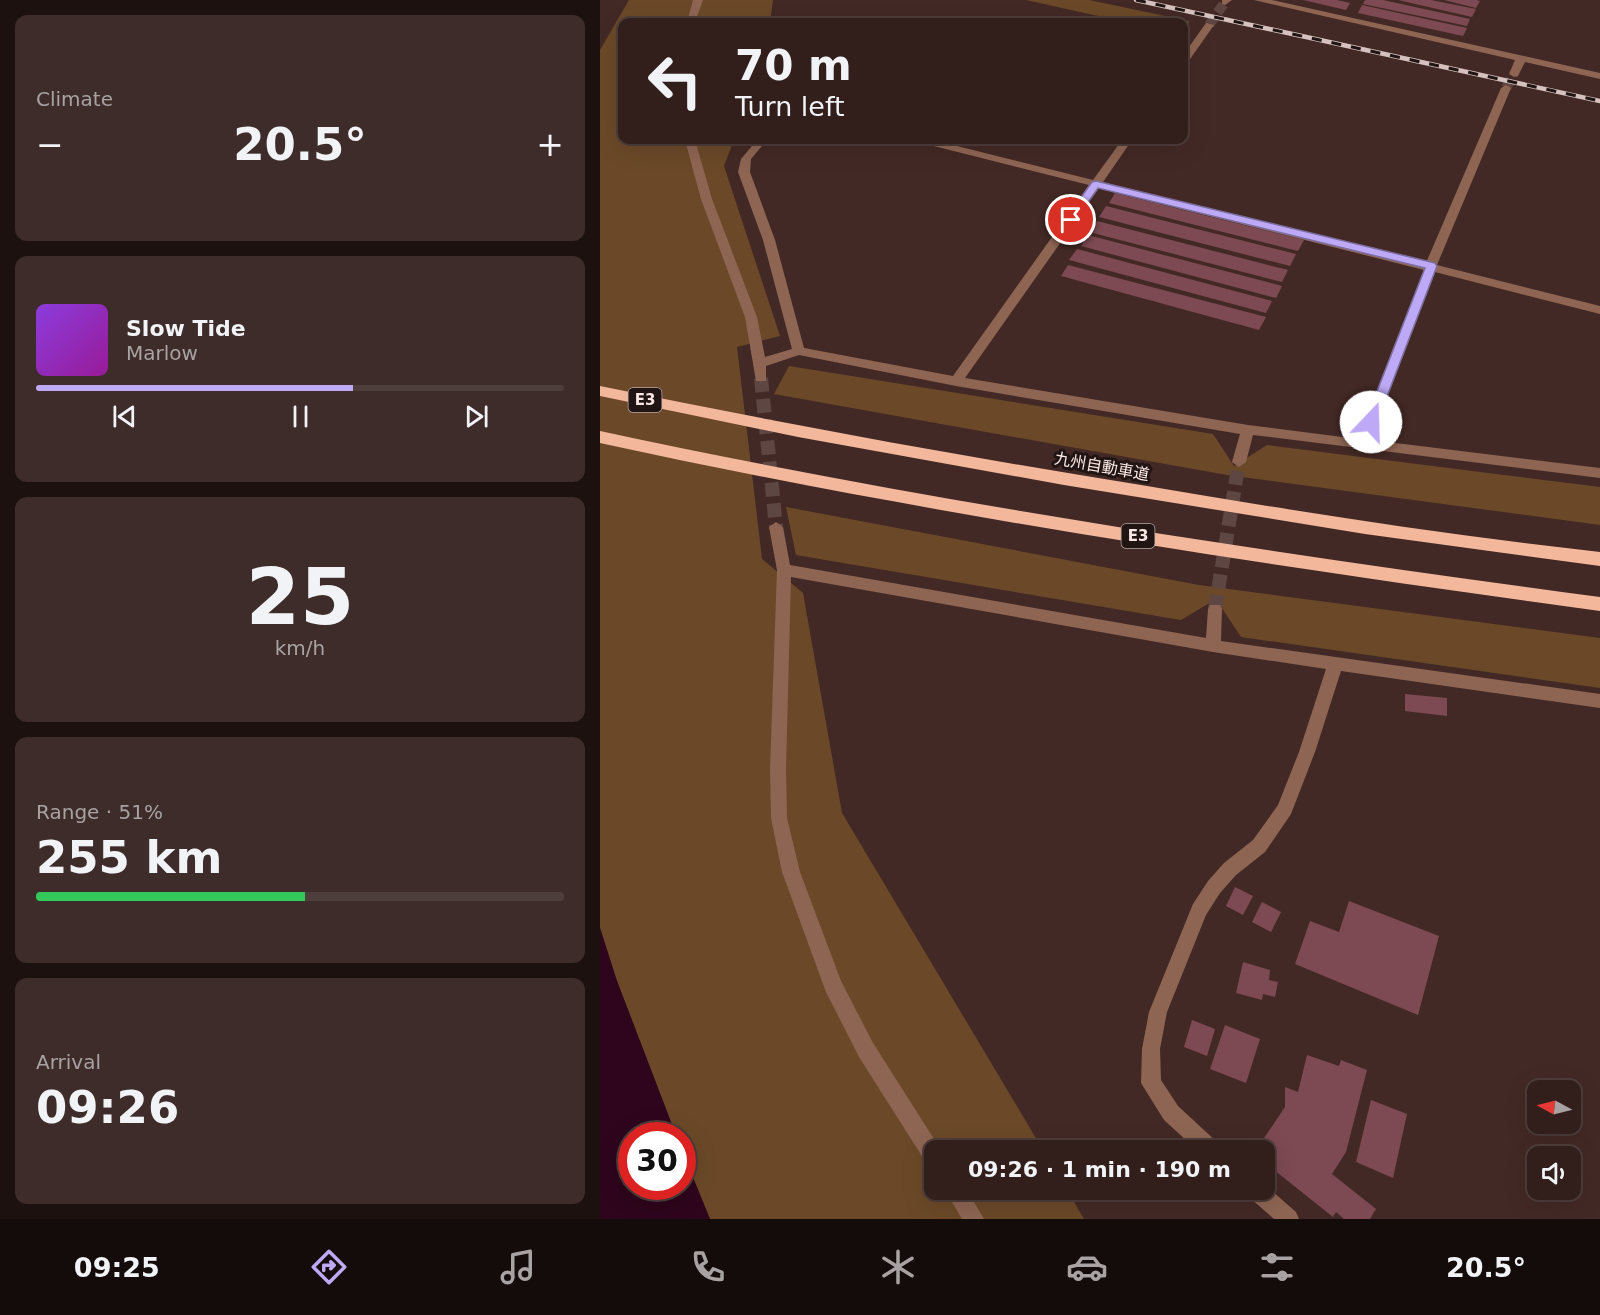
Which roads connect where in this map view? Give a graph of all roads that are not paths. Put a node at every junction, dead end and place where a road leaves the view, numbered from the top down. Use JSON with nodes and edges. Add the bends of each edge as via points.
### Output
{"nodes":[{"id":1,"x":698,"y":0,"type":"edge"},
{"id":2,"x":1259,"y":0,"type":"edge"},
{"id":3,"x":692,"y":18,"type":"edge"},
{"id":4,"x":1209,"y":25,"type":"tunnel mouth"},
{"id":5,"x":1188,"y":54,"type":"edge"},
{"id":6,"x":1521,"y":58,"type":"junction"},
{"id":7,"x":1514,"y":74,"type":"tunnel mouth"},
{"id":8,"x":1600,"y":76,"type":"edge"},
{"id":9,"x":1506,"y":88,"type":"tunnel mouth"},
{"id":10,"x":691,"y":144,"type":"edge"},
{"id":11,"x":759,"y":144,"type":"edge"},
{"id":12,"x":938,"y":144,"type":"edge"},
{"id":13,"x":1124,"y":144,"type":"edge"},
{"id":14,"x":1096,"y":184,"type":"junction"},
{"id":15,"x":1431,"y":266,"type":"junction"},
{"id":16,"x":1600,"y":310,"type":"edge"},
{"id":17,"x":799,"y":351,"type":"junction"},
{"id":18,"x":761,"y":363,"type":"junction"},
{"id":19,"x":761,"y":378,"type":"tunnel mouth"},
{"id":20,"x":956,"y":381,"type":"junction"},
{"id":21,"x":600,"y":391,"type":"edge"},
{"id":22,"x":1248,"y":430,"type":"junction"},
{"id":23,"x":600,"y":437,"type":"edge"},
{"id":24,"x":1363,"y":444,"type":"junction"},
{"id":25,"x":1239,"y":462,"type":"tunnel mouth"},
{"id":26,"x":1600,"y":473,"type":"edge"},
{"id":27,"x":776,"y":527,"type":"tunnel mouth"},
{"id":28,"x":1600,"y":559,"type":"edge"},
{"id":29,"x":784,"y":570,"type":"junction"},
{"id":30,"x":1600,"y":604,"type":"edge"},
{"id":31,"x":1215,"y":609,"type":"tunnel mouth"},
{"id":32,"x":1213,"y":646,"type":"junction"},
{"id":33,"x":1336,"y":663,"type":"junction"},
{"id":34,"x":1600,"y":701,"type":"edge"},
{"id":35,"x":1200,"y":1140,"type":"edge"},
{"id":36,"x":924,"y":1141,"type":"edge"},
{"id":37,"x":962,"y":1200,"type":"edge"},
{"id":38,"x":1267,"y":1200,"type":"edge"},
{"id":39,"x":974,"y":1219,"type":"edge"},
{"id":40,"x":1289,"y":1219,"type":"edge"}],
"edges":[{"from":1,"to":3,"type":"street"},
{"from":2,"to":6,"type":"street"},
{"from":4,"to":5,"type":"street"},
{"from":6,"to":7,"type":"street"},
{"from":6,"to":8,"type":"street"},
{"from":9,"to":15,"type":"street"},
{"from":10,"to":18,"type":"street","via":[[757,336]]},
{"from":11,"to":17,"type":"street","via":[[746,159],[744,172],[769,240]]},
{"from":12,"to":14,"type":"street"},
{"from":13,"to":14,"type":"street"},
{"from":14,"to":15,"type":"street"},
{"from":14,"to":20,"type":"street"},
{"from":15,"to":16,"type":"street"},
{"from":15,"to":24,"type":"street"},
{"from":17,"to":18,"type":"street"},
{"from":17,"to":20,"type":"street"},
{"from":18,"to":19,"type":"street"},
{"from":20,"to":22,"type":"street"},
{"from":21,"to":28,"type":"highway","name":"九州自動車道","number":"E3","via":[[863,444],[1327,523]]},
{"from":22,"to":24,"type":"street"},
{"from":22,"to":25,"type":"street"},
{"from":23,"to":30,"type":"highway","number":"E3","via":[[846,487],[1290,561]]},
{"from":24,"to":26,"type":"street"},
{"from":27,"to":29,"type":"street"},
{"from":29,"to":32,"type":"street"},
{"from":29,"to":36,"type":"street","via":[[778,779],[779,818],[791,872],[832,986],[866,1050]]},
{"from":31,"to":32,"type":"street"},
{"from":32,"to":33,"type":"street"},
{"from":33,"to":34,"type":"street"},
{"from":33,"to":35,"type":"street","via":[[1285,809],[1259,846],[1225,875],[1199,910],[1158,1012],[1151,1049],[1151,1083],[1171,1113]]},
{"from":37,"to":39,"type":"street"},
{"from":38,"to":40,"type":"street"}]}
